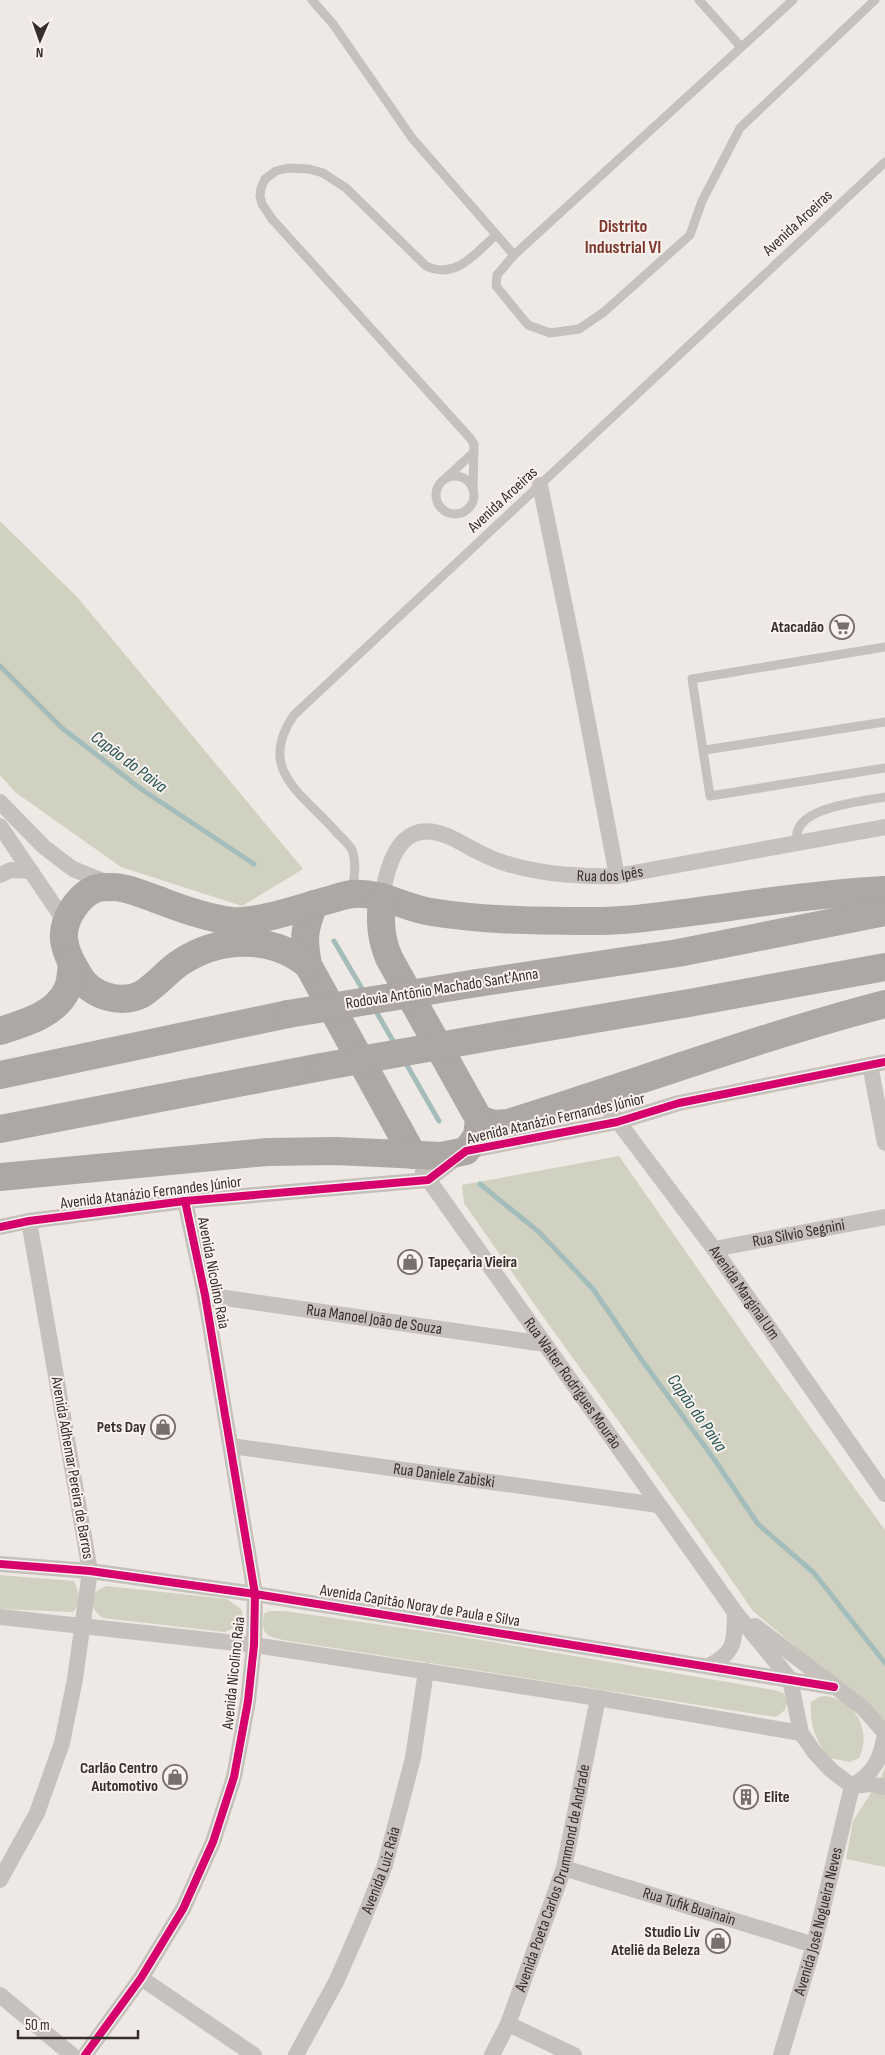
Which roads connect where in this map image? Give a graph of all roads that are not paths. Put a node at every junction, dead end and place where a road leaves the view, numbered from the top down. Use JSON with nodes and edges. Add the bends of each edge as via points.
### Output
{"nodes":[{"id":1,"x":312,"y":0,"type":"edge"},
{"id":2,"x":875,"y":0,"type":"edge"},
{"id":3,"x":704,"y":2,"type":"edge"},
{"id":4,"x":786,"y":2,"type":"edge"},
{"id":5,"x":741,"y":47,"type":"junction"},
{"id":6,"x":885,"y":162,"type":"edge"},
{"id":7,"x":496,"y":235,"type":"junction"},
{"id":8,"x":514,"y":256,"type":"junction"},
{"id":9,"x":474,"y":452,"type":"junction"},
{"id":10,"x":448,"y":477,"type":"junction"},
{"id":11,"x":540,"y":485,"type":"junction"},
{"id":12,"x":473,"y":489,"type":"junction"},
{"id":13,"x":885,"y":647,"type":"edge"},
{"id":14,"x":885,"y":722,"type":"edge"},
{"id":15,"x":704,"y":750,"type":"junction"},
{"id":16,"x":885,"y":768,"type":"edge"},
{"id":17,"x":885,"y":797,"type":"edge"},
{"id":18,"x":0,"y":802,"type":"edge"},
{"id":19,"x":0,"y":826,"type":"edge"},
{"id":20,"x":885,"y":827,"type":"edge"},
{"id":21,"x":797,"y":842,"type":"junction"},
{"id":22,"x":5,"y":845,"type":"edge"},
{"id":23,"x":44,"y":847,"type":"junction"},
{"id":24,"x":31,"y":871,"type":"junction"},
{"id":25,"x":0,"y":875,"type":"edge"},
{"id":26,"x":617,"y":876,"type":"junction"},
{"id":27,"x":117,"y":886,"type":"junction"},
{"id":28,"x":885,"y":890,"type":"edge"},
{"id":29,"x":352,"y":894,"type":"junction"},
{"id":30,"x":382,"y":897,"type":"junction"},
{"id":31,"x":314,"y":904,"type":"junction"},
{"id":32,"x":885,"y":912,"type":"edge"},
{"id":33,"x":66,"y":924,"type":"junction"},
{"id":34,"x":72,"y":963,"type":"junction"},
{"id":35,"x":308,"y":965,"type":"junction"},
{"id":36,"x":885,"y":966,"type":"edge"},
{"id":37,"x":885,"y":1004,"type":"edge"},
{"id":38,"x":0,"y":1031,"type":"edge"},
{"id":39,"x":878,"y":1064,"type":"edge"},
{"id":40,"x":0,"y":1075,"type":"edge"},
{"id":41,"x":598,"y":1095,"type":"junction"},
{"id":42,"x":478,"y":1119,"type":"junction"},
{"id":43,"x":617,"y":1122,"type":"junction"},
{"id":44,"x":0,"y":1130,"type":"edge"},
{"id":45,"x":885,"y":1143,"type":"edge"},
{"id":46,"x":466,"y":1151,"type":"junction"},
{"id":47,"x":413,"y":1155,"type":"junction"},
{"id":48,"x":0,"y":1177,"type":"edge"},
{"id":49,"x":428,"y":1180,"type":"junction"},
{"id":50,"x":185,"y":1201,"type":"junction"},
{"id":51,"x":885,"y":1217,"type":"edge"},
{"id":52,"x":29,"y":1221,"type":"junction"},
{"id":53,"x":0,"y":1227,"type":"edge"},
{"id":54,"x":714,"y":1249,"type":"junction"},
{"id":55,"x":204,"y":1295,"type":"junction"},
{"id":56,"x":545,"y":1344,"type":"junction"},
{"id":57,"x":231,"y":1446,"type":"junction"},
{"id":58,"x":885,"y":1494,"type":"edge"},
{"id":59,"x":658,"y":1505,"type":"junction"},
{"id":60,"x":0,"y":1564,"type":"edge"},
{"id":61,"x":90,"y":1571,"type":"junction"},
{"id":62,"x":255,"y":1594,"type":"junction"},
{"id":63,"x":734,"y":1611,"type":"junction"},
{"id":64,"x":0,"y":1617,"type":"edge"},
{"id":65,"x":84,"y":1626,"type":"junction"},
{"id":66,"x":254,"y":1645,"type":"junction"},
{"id":67,"x":709,"y":1666,"type":"junction"},
{"id":68,"x":426,"y":1671,"type":"junction"},
{"id":69,"x":790,"y":1679,"type":"junction"},
{"id":70,"x":834,"y":1687,"type":"junction"},
{"id":71,"x":598,"y":1698,"type":"junction"},
{"id":72,"x":801,"y":1732,"type":"junction"},
{"id":73,"x":885,"y":1733,"type":"edge"},
{"id":74,"x":852,"y":1786,"type":"junction"},
{"id":75,"x":885,"y":1787,"type":"edge"},
{"id":76,"x":564,"y":1868,"type":"junction"},
{"id":77,"x":0,"y":1880,"type":"edge"},
{"id":78,"x":814,"y":1945,"type":"junction"},
{"id":79,"x":141,"y":1978,"type":"junction"},
{"id":80,"x":0,"y":1995,"type":"edge"},
{"id":81,"x":508,"y":2024,"type":"junction"},
{"id":82,"x":72,"y":2055,"type":"edge"},
{"id":83,"x":85,"y":2055,"type":"edge"},
{"id":84,"x":254,"y":2055,"type":"edge"},
{"id":85,"x":296,"y":2055,"type":"edge"},
{"id":86,"x":492,"y":2055,"type":"edge"},
{"id":87,"x":574,"y":2055,"type":"edge"},
{"id":88,"x":781,"y":2055,"type":"edge"}],
"edges":[{"from":1,"to":7,"type":"lane","via":[[333,24],[412,138]]},
{"from":2,"to":8,"type":"lane","via":[[740,128],[702,201],[690,235],[604,312],[579,329],[550,333],[528,325],[496,286],[497,275]]},
{"from":3,"to":5,"type":"lane"},
{"from":4,"to":5,"type":"lane"},
{"from":5,"to":8,"type":"lane"},
{"from":6,"to":11,"type":"lane","name":"Avenida Aroeiras"},
{"from":7,"to":8,"type":"lane"},
{"from":7,"to":9,"type":"lane","via":[[454,270],[434,270],[426,266],[346,188],[323,173],[310,169],[276,170],[261,188],[262,204],[272,219],[470,438]]},
{"from":9,"to":10,"type":"lane"},
{"from":9,"to":12,"type":"lane"},
{"from":10,"to":12,"type":"lane","via":[[460,476]]},
{"from":10,"to":12,"type":"lane","via":[[438,485],[436,497],[447,512],[465,511],[473,501]]},
{"from":11,"to":26,"type":"street"},
{"from":11,"to":29,"type":"lane","name":"Avenida Aroeiras","via":[[286,726],[280,756],[286,778],[352,849],[355,864]]},
{"from":13,"to":15,"type":"lane","via":[[692,680]]},
{"from":14,"to":15,"type":"lane"},
{"from":15,"to":16,"type":"lane","via":[[710,796]]},
{"from":17,"to":21,"type":"lane","via":[[821,810],[798,826]]},
{"from":18,"to":23,"type":"street"},
{"from":19,"to":22,"type":"street"},
{"from":20,"to":21,"type":"street","name":"Rua dos Ipês"},
{"from":21,"to":26,"type":"street","name":"Rua dos Ipês"},
{"from":22,"to":23,"type":"street","via":[[20,841]]},
{"from":22,"to":24,"type":"street"},
{"from":23,"to":27,"type":"street","via":[[73,869]]},
{"from":24,"to":25,"type":"street","via":[[11,870]]},
{"from":24,"to":33,"type":"street"},
{"from":26,"to":30,"type":"street","name":"Rua dos Ipês","via":[[573,877],[529,870],[505,864],[455,839],[433,832],[417,832],[402,842],[392,857]]},
{"from":27,"to":31,"type":"highway","via":[[196,913],[233,921],[261,918]]},
{"from":27,"to":33,"type":"highway","via":[[97,888],[85,895]]},
{"from":28,"to":30,"type":"highway","via":[[648,919],[584,921],[470,918],[427,912]]},
{"from":29,"to":30,"type":"highway"},
{"from":29,"to":31,"type":"highway"},
{"from":30,"to":42,"type":"highway","via":[[382,941],[389,958]]},
{"from":31,"to":35,"type":"highway","via":[[305,929]]},
{"from":32,"to":40,"type":"highway","name":"Rodovia Antônio Machado Sant'Anna","bridge":true,"via":[[678,953],[288,1014]]},
{"from":33,"to":34,"type":"highway","via":[[64,938]]},
{"from":34,"to":35,"type":"highway","via":[[85,985],[99,995],[114,998],[141,994],[182,962],[214,946],[231,942],[274,947],[297,956]]},
{"from":34,"to":38,"type":"highway","via":[[68,988],[58,1004],[35,1019]]},
{"from":35,"to":47,"type":"highway"},
{"from":36,"to":44,"type":"highway","bridge":true,"via":[[321,1067]]},
{"from":37,"to":41,"type":"highway"},
{"from":39,"to":43,"type":"street","name":"Avenida Atanázio Fernandes Júnior","via":[[679,1103]]},
{"from":39,"to":45,"type":"street"},
{"from":41,"to":42,"type":"highway","via":[[508,1123],[494,1124]]},
{"from":41,"to":43,"type":"street","name":"Avenida Marginal Um"},
{"from":42,"to":46,"type":"highway","via":[[477,1136]]},
{"from":43,"to":46,"type":"street","name":"Avenida Atanázio Fernandes Júnior"},
{"from":43,"to":54,"type":"street","name":"Avenida Marginal Um"},
{"from":46,"to":47,"type":"highway","via":[[441,1156]]},
{"from":46,"to":49,"type":"street","name":"Avenida Atanázio Fernandes Júnior"},
{"from":47,"to":48,"type":"highway","via":[[268,1152]]},
{"from":47,"to":49,"type":"street","name":"Rua Walter Rodrigues Mourão"},
{"from":49,"to":50,"type":"street","name":"Avenida Atanázio Fernandes Júnior"},
{"from":49,"to":56,"type":"street","name":"Rua Walter Rodrigues Mourão"},
{"from":50,"to":52,"type":"street","name":"Avenida Atanázio Fernandes Júnior"},
{"from":50,"to":55,"type":"street","name":"Avenida Nicolino Raia"},
{"from":51,"to":54,"type":"street","name":"Rua Silvio Segnini"},
{"from":52,"to":53,"type":"street","name":"Avenida Atanázio Fernandes Júnior"},
{"from":52,"to":61,"type":"street","name":"Avenida Adhemar Pereira de Barros"},
{"from":54,"to":58,"type":"street","name":"Avenida Marginal Um"},
{"from":55,"to":56,"type":"street","name":"Rua Manoel João de Souza"},
{"from":55,"to":57,"type":"street","name":"Avenida Nicolino Raia"},
{"from":56,"to":59,"type":"street","name":"Rua Walter Rodrigues Mourão"},
{"from":57,"to":59,"type":"street","name":"Rua Daniele Zabiski"},
{"from":57,"to":62,"type":"street","name":"Avenida Nicolino Raia"},
{"from":59,"to":63,"type":"street","name":"Rua Walter Rodrigues Mourão"},
{"from":60,"to":61,"type":"street","name":"Avenida Capitão Noray de Paula e Silva"},
{"from":61,"to":62,"type":"street","name":"Avenida Capitão Noray de Paula e Silva"},
{"from":61,"to":65,"type":"street","name":"Avenida Adhemar Pereira de Barros"},
{"from":62,"to":66,"type":"street","name":"Avenida Nicolino Raia"},
{"from":62,"to":67,"type":"street","name":"Avenida Capitão Noray de Paula e Silva"},
{"from":63,"to":67,"type":"street","via":[[731,1649],[724,1658]]},
{"from":63,"to":69,"type":"street","name":"Rua Walter Rodrigues Mourão"},
{"from":63,"to":70,"type":"street","name":"Rua Walter Rodrigues Mourão"},
{"from":64,"to":65,"type":"street"},
{"from":65,"to":66,"type":"street"},
{"from":65,"to":77,"type":"street","name":"Avenida Adhemar Pereira de Barros","via":[[62,1743],[37,1813]]},
{"from":66,"to":68,"type":"street"},
{"from":66,"to":79,"type":"street","name":"Avenida Nicolino Raia","via":[[234,1777],[213,1842],[183,1909]]},
{"from":67,"to":69,"type":"street","name":"Avenida Capitão Noray de Paula e Silva"},
{"from":68,"to":71,"type":"street"},
{"from":68,"to":85,"type":"street","name":"Avenida Luiz Raia","via":[[413,1758],[385,1865],[336,1982]]},
{"from":69,"to":70,"type":"street","name":"Avenida Capitão Noray de Paula e Silva"},
{"from":69,"to":72,"type":"street","name":"Rua Walter Rodrigues Mourão"},
{"from":70,"to":73,"type":"street","name":"Rua Walter Rodrigues Mourão","via":[[862,1707]]},
{"from":71,"to":72,"type":"street"},
{"from":71,"to":76,"type":"street","name":"Avenida Poeta Carlos Drummond de Andrade"},
{"from":72,"to":74,"type":"street","via":[[814,1753]]},
{"from":73,"to":74,"type":"street","via":[[876,1765],[865,1779]]},
{"from":74,"to":75,"type":"street","via":[[869,1784]]},
{"from":74,"to":78,"type":"street","name":"Avenida José Nogueira Neves"},
{"from":76,"to":78,"type":"street","name":"Rua Tufik Buainain"},
{"from":76,"to":81,"type":"street","name":"Avenida Poeta Carlos Drummond de Andrade"},
{"from":78,"to":88,"type":"street","name":"Avenida José Nogueira Neves"},
{"from":79,"to":83,"type":"street","name":"Avenida Nicolino Raia"},
{"from":79,"to":84,"type":"street"},
{"from":80,"to":82,"type":"street"},
{"from":81,"to":86,"type":"street","name":"Avenida Poeta Carlos Drummond de Andrade"},
{"from":81,"to":87,"type":"street"}]}
